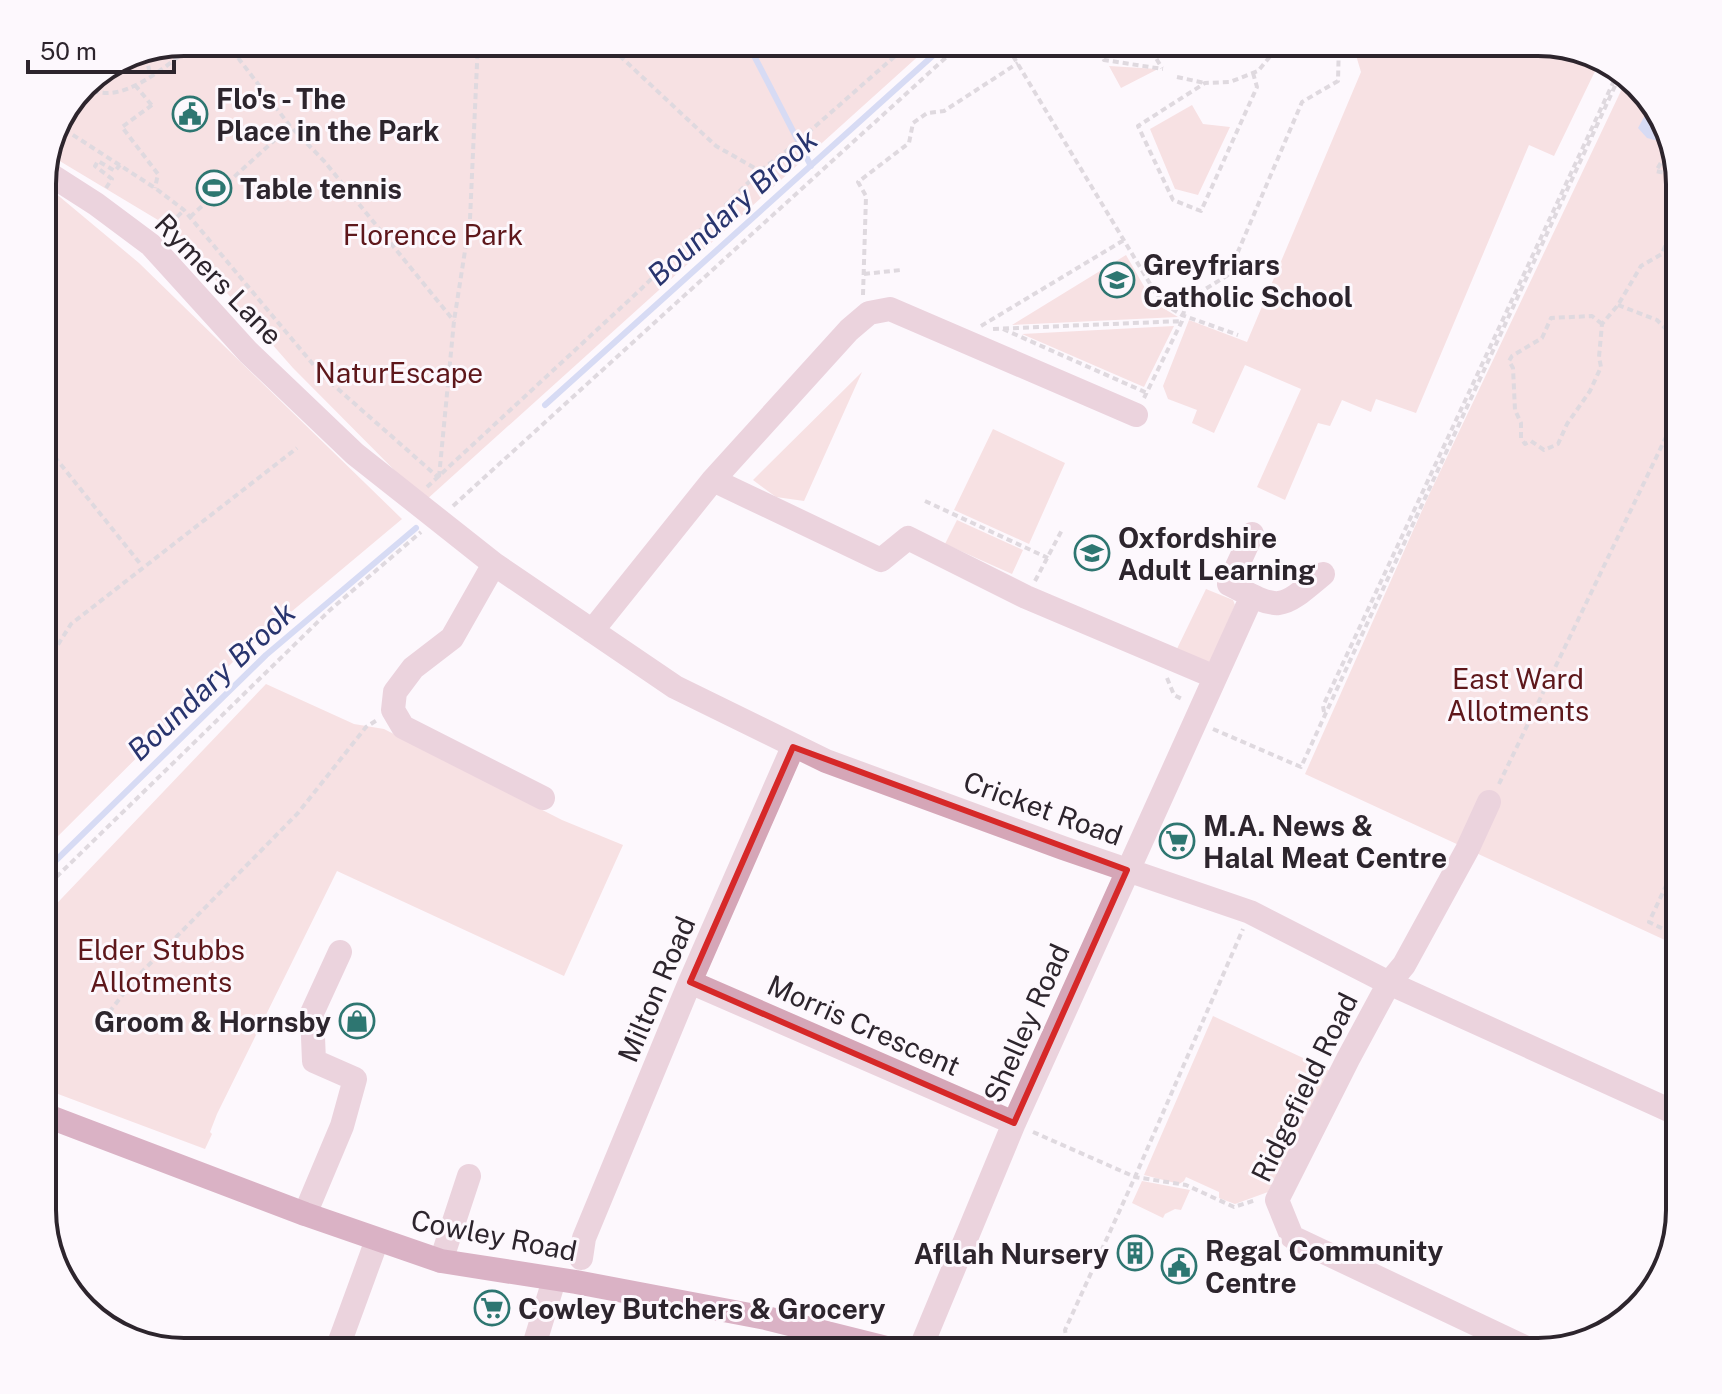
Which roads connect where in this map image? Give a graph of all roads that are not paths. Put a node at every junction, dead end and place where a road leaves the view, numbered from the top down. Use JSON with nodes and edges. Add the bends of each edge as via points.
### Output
{"nodes":[{"id":1,"x":56,"y":178,"type":"edge"},
{"id":2,"x":1136,"y":415,"type":"road end"},
{"id":3,"x":713,"y":480,"type":"junction"},
{"id":4,"x":416,"y":503,"type":"joint"},
{"id":5,"x":1252,"y":534,"type":"dead end"},
{"id":6,"x":494,"y":564,"type":"junction"},
{"id":7,"x":1323,"y":574,"type":"dead end"},
{"id":8,"x":1252,"y":596,"type":"junction"},
{"id":9,"x":592,"y":631,"type":"junction"},
{"id":10,"x":1215,"y":677,"type":"junction"},
{"id":11,"x":793,"y":747,"type":"junction"},
{"id":12,"x":543,"y":798,"type":"dead end"},
{"id":13,"x":1489,"y":802,"type":"road end"},
{"id":14,"x":1127,"y":870,"type":"junction"},
{"id":15,"x":340,"y":952,"type":"dead end"},
{"id":16,"x":690,"y":982,"type":"junction"},
{"id":17,"x":1389,"y":983,"type":"junction"},
{"id":18,"x":1666,"y":1101,"type":"edge"},
{"id":19,"x":56,"y":1119,"type":"edge"},
{"id":20,"x":1014,"y":1123,"type":"junction"},
{"id":21,"x":469,"y":1176,"type":"dead end"},
{"id":22,"x":305,"y":1214,"type":"junction"},
{"id":23,"x":377,"y":1240,"type":"junction"},
{"id":24,"x":581,"y":1258,"type":"dead end"},
{"id":25,"x":441,"y":1261,"type":"junction"},
{"id":26,"x":554,"y":1280,"type":"junction"},
{"id":27,"x":341,"y":1338,"type":"edge"},
{"id":28,"x":536,"y":1338,"type":"edge"},
{"id":29,"x":846,"y":1338,"type":"edge"},
{"id":30,"x":925,"y":1338,"type":"edge"},
{"id":31,"x":1505,"y":1338,"type":"edge"}],
"edges":[{"from":1,"to":4,"type":"street","name":"Rymers Lane","via":[[151,245],[260,365]]},
{"from":2,"to":3,"type":"street","via":[[890,309],[869,313],[832,347]]},
{"from":3,"to":9,"type":"street"},
{"from":3,"to":10,"type":"street","via":[[881,560],[908,538],[1026,597]]},
{"from":4,"to":6,"type":"street","name":"Cricket Road"},
{"from":5,"to":8,"type":"street","via":[[1229,584]]},
{"from":6,"to":9,"type":"street","name":"Cricket Road"},
{"from":6,"to":12,"type":"street","via":[[452,638],[413,668],[395,692],[393,710],[403,727]]},
{"from":7,"to":8,"type":"street","via":[[1291,601],[1270,605]]},
{"from":8,"to":10,"type":"street","name":"Shelley Road"},
{"from":9,"to":11,"type":"street","name":"Cricket Road","via":[[675,687]]},
{"from":10,"to":14,"type":"street","name":"Shelley Road"},
{"from":11,"to":14,"type":"street","name":"Cricket Road"},
{"from":11,"to":16,"type":"street","name":"Milton Road"},
{"from":13,"to":17,"type":"street","name":"Ridgefield Road","via":[[1411,952]]},
{"from":14,"to":17,"type":"street","name":"Cricket Road","via":[[1250,912]]},
{"from":14,"to":20,"type":"street","name":"Shelley Road"},
{"from":15,"to":22,"type":"street","via":[[312,1013],[314,1061],[355,1079],[342,1126]]},
{"from":16,"to":20,"type":"street","name":"Morris Crescent"},
{"from":16,"to":24,"type":"street","name":"Milton Road","via":[[584,1238]]},
{"from":17,"to":18,"type":"street","name":"Cricket Road"},
{"from":17,"to":31,"type":"street","name":"Ridgefield Road","via":[[1277,1200],[1292,1237]]},
{"from":19,"to":22,"type":"main road","name":"Cowley Road"},
{"from":20,"to":30,"type":"street","name":"Shelley Road"},
{"from":21,"to":25,"type":"street"},
{"from":22,"to":23,"type":"main road","name":"Cowley Road"},
{"from":23,"to":25,"type":"main road","name":"Cowley Road"},
{"from":23,"to":27,"type":"street"},
{"from":25,"to":26,"type":"main road","name":"Cowley Road"},
{"from":26,"to":28,"type":"street"},
{"from":26,"to":29,"type":"main road","name":"Cowley Road","via":[[766,1318]]}]}
